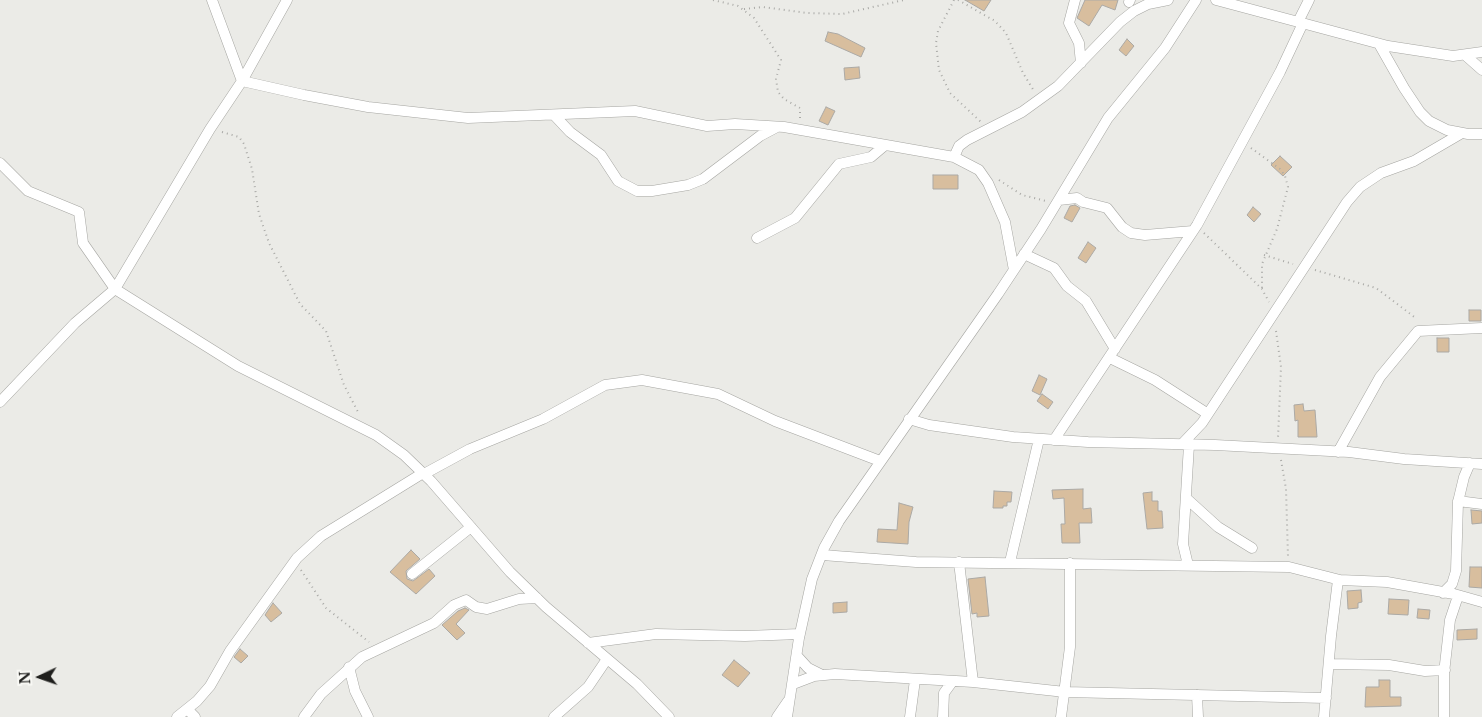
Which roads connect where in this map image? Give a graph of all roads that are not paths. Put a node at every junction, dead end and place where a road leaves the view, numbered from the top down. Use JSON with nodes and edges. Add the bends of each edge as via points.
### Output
{"nodes":[{"id":1,"x":212,"y":0,"type":"edge"},
{"id":2,"x":287,"y":0,"type":"edge"},
{"id":3,"x":1075,"y":0,"type":"edge"},
{"id":4,"x":1168,"y":0,"type":"edge"},
{"id":5,"x":1196,"y":0,"type":"edge"},
{"id":6,"x":1216,"y":0,"type":"edge"},
{"id":7,"x":1309,"y":0,"type":"edge"},
{"id":8,"x":1300,"y":22,"type":"junction"},
{"id":9,"x":1379,"y":44,"type":"junction"},
{"id":10,"x":1482,"y":52,"type":"edge"},
{"id":11,"x":1465,"y":55,"type":"junction"},
{"id":12,"x":1081,"y":62,"type":"junction"},
{"id":13,"x":1482,"y":70,"type":"edge"},
{"id":14,"x":242,"y":80,"type":"junction"},
{"id":15,"x":554,"y":115,"type":"junction"},
{"id":16,"x":778,"y":127,"type":"junction"},
{"id":17,"x":1462,"y":133,"type":"junction"},
{"id":18,"x":1481,"y":136,"type":"edge"},
{"id":19,"x":884,"y":146,"type":"junction"},
{"id":20,"x":954,"y":157,"type":"junction"},
{"id":21,"x":0,"y":162,"type":"edge"},
{"id":22,"x":1058,"y":201,"type":"junction"},
{"id":23,"x":1195,"y":228,"type":"junction"},
{"id":24,"x":757,"y":238,"type":"dead end"},
{"id":25,"x":1024,"y":254,"type":"junction"},
{"id":26,"x":1014,"y":270,"type":"junction"},
{"id":27,"x":115,"y":289,"type":"junction"},
{"id":28,"x":1482,"y":328,"type":"edge"},
{"id":29,"x":1116,"y":349,"type":"junction"},
{"id":30,"x":1110,"y":358,"type":"junction"},
{"id":31,"x":0,"y":402,"type":"edge"},
{"id":32,"x":1208,"y":414,"type":"junction"},
{"id":33,"x":909,"y":419,"type":"junction"},
{"id":34,"x":1039,"y":439,"type":"junction"},
{"id":35,"x":1054,"y":440,"type":"junction"},
{"id":36,"x":1186,"y":444,"type":"junction"},
{"id":37,"x":1338,"y":452,"type":"junction"},
{"id":38,"x":880,"y":461,"type":"junction"},
{"id":39,"x":1470,"y":463,"type":"junction"},
{"id":40,"x":1482,"y":464,"type":"edge"},
{"id":41,"x":424,"y":473,"type":"junction"},
{"id":42,"x":1186,"y":498,"type":"junction"},
{"id":43,"x":1458,"y":501,"type":"junction"},
{"id":44,"x":1482,"y":504,"type":"edge"},
{"id":45,"x":471,"y":527,"type":"junction"},
{"id":46,"x":1252,"y":548,"type":"dead end"},
{"id":47,"x":822,"y":555,"type":"junction"},
{"id":48,"x":959,"y":562,"type":"junction"},
{"id":49,"x":1010,"y":562,"type":"junction"},
{"id":50,"x":1070,"y":563,"type":"junction"},
{"id":51,"x":1188,"y":565,"type":"junction"},
{"id":52,"x":412,"y":574,"type":"dead end"},
{"id":53,"x":1338,"y":580,"type":"junction"},
{"id":54,"x":1443,"y":593,"type":"junction"},
{"id":55,"x":1458,"y":596,"type":"junction"},
{"id":56,"x":537,"y":598,"type":"junction"},
{"id":57,"x":1482,"y":602,"type":"edge"},
{"id":58,"x":800,"y":634,"type":"junction"},
{"id":59,"x":588,"y":643,"type":"junction"},
{"id":60,"x":798,"y":657,"type":"junction"},
{"id":61,"x":607,"y":659,"type":"junction"},
{"id":62,"x":1328,"y":664,"type":"junction"},
{"id":63,"x":349,"y":667,"type":"junction"},
{"id":64,"x":1445,"y":670,"type":"junction"},
{"id":65,"x":822,"y":675,"type":"junction"},
{"id":66,"x":915,"y":680,"type":"junction"},
{"id":67,"x":952,"y":682,"type":"junction"},
{"id":68,"x":973,"y":682,"type":"junction"},
{"id":69,"x":793,"y":684,"type":"junction"},
{"id":70,"x":1065,"y":692,"type":"junction"},
{"id":71,"x":1197,"y":695,"type":"junction"},
{"id":72,"x":790,"y":698,"type":"junction"},
{"id":73,"x":1326,"y":698,"type":"junction"},
{"id":74,"x":187,"y":709,"type":"junction"},
{"id":75,"x":177,"y":717,"type":"edge"},
{"id":76,"x":195,"y":717,"type":"edge"},
{"id":77,"x":304,"y":717,"type":"edge"},
{"id":78,"x":368,"y":717,"type":"edge"},
{"id":79,"x":554,"y":717,"type":"edge"},
{"id":80,"x":669,"y":717,"type":"edge"},
{"id":81,"x":777,"y":717,"type":"edge"},
{"id":82,"x":787,"y":717,"type":"edge"},
{"id":83,"x":910,"y":717,"type":"edge"},
{"id":84,"x":943,"y":717,"type":"edge"},
{"id":85,"x":1061,"y":717,"type":"edge"},
{"id":86,"x":1198,"y":717,"type":"edge"},
{"id":87,"x":1324,"y":717,"type":"edge"},
{"id":88,"x":1444,"y":717,"type":"edge"}],
"edges":[{"from":1,"to":14,"type":"street"},
{"from":2,"to":14,"type":"street"},
{"from":3,"to":12,"type":"street","via":[[1069,23],[1079,43]]},
{"from":4,"to":12,"type":"street","via":[[1134,11]]},
{"from":5,"to":22,"type":"street","via":[[1164,48],[1108,118]]},
{"from":6,"to":8,"type":"street"},
{"from":7,"to":8,"type":"street"},
{"from":8,"to":9,"type":"street"},
{"from":8,"to":23,"type":"street","via":[[1280,72]]},
{"from":9,"to":11,"type":"street","via":[[1437,54]]},
{"from":9,"to":17,"type":"street","via":[[1420,112],[1447,130]]},
{"from":10,"to":11,"type":"street"},
{"from":11,"to":13,"type":"street"},
{"from":12,"to":20,"type":"street","via":[[1022,112],[959,146]]},
{"from":14,"to":15,"type":"street","via":[[359,105],[422,113],[468,118]]},
{"from":14,"to":27,"type":"street"},
{"from":15,"to":16,"type":"street","via":[[635,111],[707,126]]},
{"from":15,"to":16,"type":"street","via":[[570,132],[601,155],[618,181],[638,191],[688,185],[703,179],[760,136]]},
{"from":16,"to":19,"type":"street"},
{"from":17,"to":18,"type":"street"},
{"from":17,"to":32,"type":"street","via":[[1414,162],[1381,173],[1360,187]]},
{"from":19,"to":20,"type":"street","via":[[921,149]]},
{"from":19,"to":24,"type":"street","via":[[871,157],[839,164],[795,218]]},
{"from":20,"to":26,"type":"street","via":[[979,170],[988,183],[1005,222]]},
{"from":21,"to":27,"type":"street","via":[[28,191],[79,212],[83,243]]},
{"from":22,"to":23,"type":"street","via":[[1077,198],[1107,208],[1122,228],[1131,233],[1145,235]]},
{"from":22,"to":25,"type":"street"},
{"from":23,"to":29,"type":"street"},
{"from":25,"to":26,"type":"street"},
{"from":25,"to":29,"type":"street","via":[[1054,268],[1067,286],[1086,301]]},
{"from":26,"to":33,"type":"street"},
{"from":27,"to":31,"type":"street","via":[[75,323]]},
{"from":27,"to":41,"type":"street","via":[[238,366],[373,434]]},
{"from":28,"to":37,"type":"street","via":[[1418,330],[1380,377]]},
{"from":29,"to":30,"type":"street"},
{"from":30,"to":32,"type":"street","via":[[1154,380]]},
{"from":30,"to":35,"type":"street"},
{"from":32,"to":36,"type":"street"},
{"from":33,"to":34,"type":"street","via":[[929,425]]},
{"from":33,"to":38,"type":"street"},
{"from":34,"to":35,"type":"street"},
{"from":34,"to":49,"type":"street"},
{"from":35,"to":36,"type":"street"},
{"from":36,"to":37,"type":"street"},
{"from":36,"to":42,"type":"street"},
{"from":37,"to":39,"type":"street"},
{"from":38,"to":41,"type":"street","via":[[775,421],[718,394],[642,380],[605,385],[543,419],[470,449]]},
{"from":38,"to":47,"type":"street","via":[[839,521]]},
{"from":39,"to":40,"type":"street"},
{"from":39,"to":43,"type":"street"},
{"from":41,"to":45,"type":"street"},
{"from":41,"to":74,"type":"street","via":[[320,536],[297,558],[230,651],[210,686]]},
{"from":42,"to":46,"type":"street","via":[[1218,527]]},
{"from":42,"to":51,"type":"street","via":[[1183,544]]},
{"from":43,"to":44,"type":"street"},
{"from":43,"to":54,"type":"street","via":[[1456,571],[1452,584]]},
{"from":45,"to":52,"type":"street"},
{"from":45,"to":56,"type":"street"},
{"from":47,"to":48,"type":"street"},
{"from":47,"to":58,"type":"street","via":[[812,579]]},
{"from":48,"to":49,"type":"street"},
{"from":48,"to":68,"type":"street"},
{"from":49,"to":50,"type":"street"},
{"from":50,"to":51,"type":"street"},
{"from":50,"to":70,"type":"street","via":[[1070,647]]},
{"from":51,"to":53,"type":"street","via":[[1289,567]]},
{"from":53,"to":54,"type":"street","via":[[1387,582]]},
{"from":53,"to":62,"type":"street"},
{"from":54,"to":55,"type":"street"},
{"from":55,"to":57,"type":"street"},
{"from":55,"to":64,"type":"street","via":[[1450,620]]},
{"from":56,"to":59,"type":"street"},
{"from":56,"to":63,"type":"street","via":[[519,599],[487,610],[466,600],[454,605],[434,623],[376,649]]},
{"from":58,"to":59,"type":"street","via":[[656,634]]},
{"from":58,"to":60,"type":"street"},
{"from":59,"to":61,"type":"street"},
{"from":60,"to":65,"type":"street","via":[[808,668]]},
{"from":60,"to":69,"type":"street"},
{"from":61,"to":79,"type":"street","via":[[588,687]]},
{"from":61,"to":80,"type":"street"},
{"from":62,"to":64,"type":"street"},
{"from":62,"to":73,"type":"street"},
{"from":63,"to":77,"type":"street","via":[[321,694]]},
{"from":63,"to":78,"type":"street","via":[[355,691]]},
{"from":64,"to":88,"type":"street"},
{"from":65,"to":66,"type":"street"},
{"from":65,"to":69,"type":"street"},
{"from":66,"to":67,"type":"street"},
{"from":66,"to":83,"type":"street"},
{"from":67,"to":68,"type":"street"},
{"from":67,"to":84,"type":"street","via":[[944,693]]},
{"from":68,"to":70,"type":"street"},
{"from":69,"to":72,"type":"street"},
{"from":70,"to":71,"type":"street"},
{"from":70,"to":85,"type":"street"},
{"from":71,"to":73,"type":"street"},
{"from":71,"to":86,"type":"street"},
{"from":72,"to":81,"type":"street"},
{"from":72,"to":82,"type":"street"},
{"from":73,"to":87,"type":"street"},
{"from":74,"to":75,"type":"street"},
{"from":74,"to":76,"type":"street"}]}
